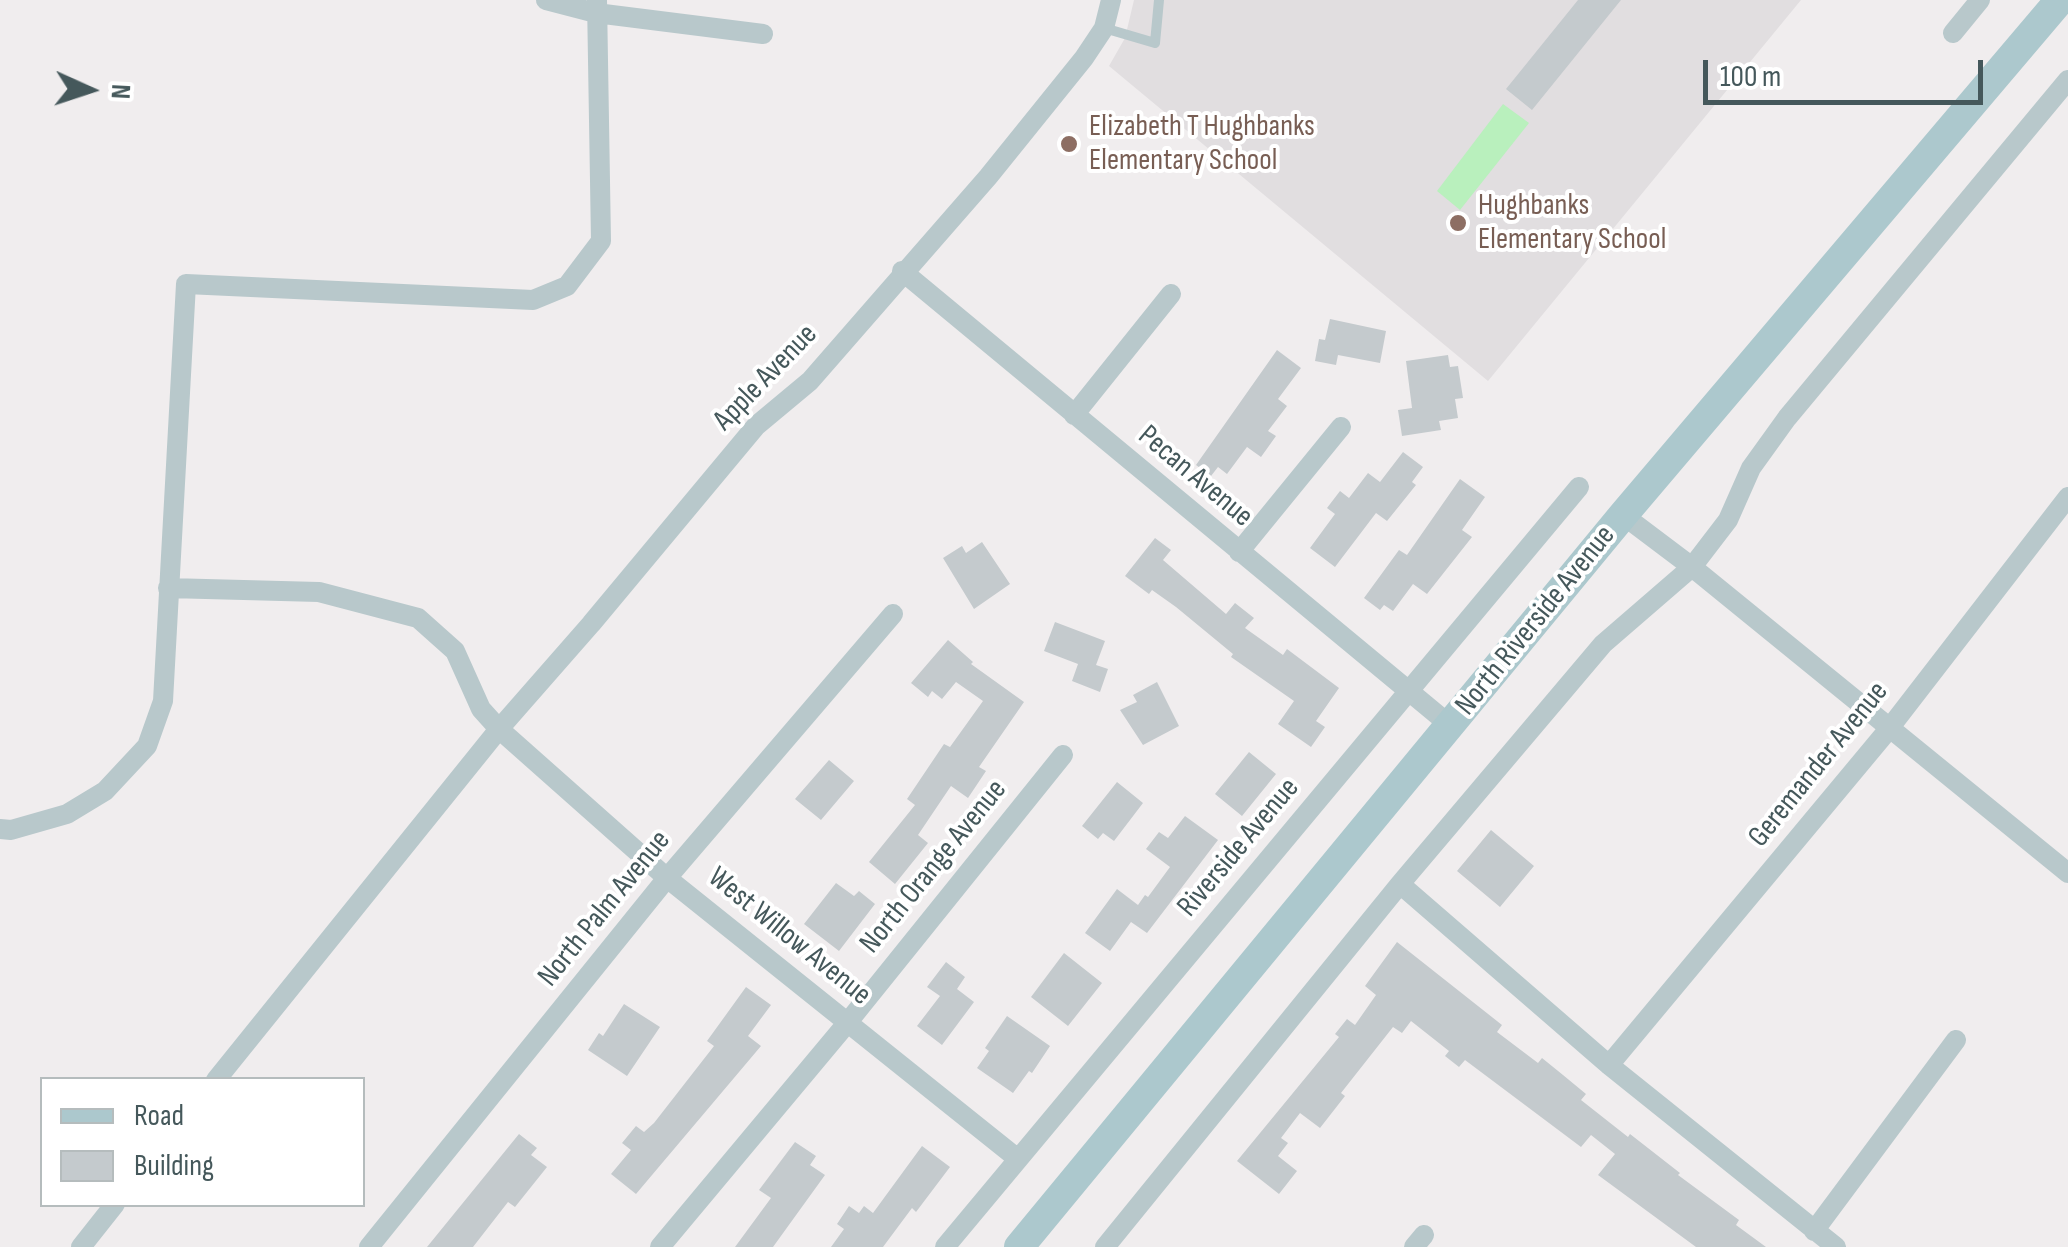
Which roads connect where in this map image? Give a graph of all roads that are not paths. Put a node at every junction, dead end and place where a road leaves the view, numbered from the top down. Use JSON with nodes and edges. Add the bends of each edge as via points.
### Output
{"nodes":[{"id":1,"x":546,"y":0,"type":"edge"},
{"id":2,"x":1111,"y":0,"type":"edge"},
{"id":3,"x":1159,"y":0,"type":"edge"},
{"id":4,"x":1980,"y":0,"type":"edge"},
{"id":5,"x":2059,"y":0,"type":"edge"},
{"id":6,"x":596,"y":7,"type":"edge"},
{"id":7,"x":1104,"y":28,"type":"junction"},
{"id":8,"x":1953,"y":33,"type":"dead end"},
{"id":9,"x":764,"y":34,"type":"dead end"},
{"id":10,"x":2068,"y":80,"type":"edge"},
{"id":11,"x":902,"y":271,"type":"junction"},
{"id":12,"x":1171,"y":294,"type":"dead end"},
{"id":13,"x":1074,"y":415,"type":"junction"},
{"id":14,"x":1341,"y":427,"type":"dead end"},
{"id":15,"x":1579,"y":487,"type":"dead end"},
{"id":16,"x":2068,"y":496,"type":"edge"},
{"id":17,"x":1623,"y":515,"type":"junction"},
{"id":18,"x":1239,"y":552,"type":"junction"},
{"id":19,"x":1692,"y":567,"type":"junction"},
{"id":20,"x":168,"y":588,"type":"junction"},
{"id":21,"x":893,"y":614,"type":"dead end"},
{"id":22,"x":1409,"y":692,"type":"junction"},
{"id":23,"x":1451,"y":726,"type":"junction"},
{"id":24,"x":498,"y":729,"type":"junction"},
{"id":25,"x":1888,"y":730,"type":"junction"},
{"id":26,"x":1063,"y":755,"type":"dead end"},
{"id":27,"x":0,"y":829,"type":"edge"},
{"id":28,"x":2068,"y":874,"type":"edge"},
{"id":29,"x":667,"y":878,"type":"junction"},
{"id":30,"x":1400,"y":884,"type":"junction"},
{"id":31,"x":848,"y":1022,"type":"junction"},
{"id":32,"x":1956,"y":1040,"type":"dead end"},
{"id":33,"x":1609,"y":1065,"type":"junction"},
{"id":34,"x":218,"y":1077,"type":"edge"},
{"id":35,"x":1018,"y":1158,"type":"junction"},
{"id":36,"x":113,"y":1207,"type":"edge"},
{"id":37,"x":1814,"y":1231,"type":"junction"},
{"id":38,"x":81,"y":1247,"type":"edge"},
{"id":39,"x":369,"y":1247,"type":"edge"},
{"id":40,"x":660,"y":1247,"type":"edge"},
{"id":41,"x":945,"y":1247,"type":"edge"},
{"id":42,"x":1019,"y":1247,"type":"edge"},
{"id":43,"x":1105,"y":1247,"type":"edge"},
{"id":44,"x":1836,"y":1247,"type":"edge"}],
"edges":[{"from":1,"to":6,"type":"street"},
{"from":2,"to":7,"type":"street"},
{"from":3,"to":7,"type":"lane","via":[[1155,43]]},
{"from":4,"to":8,"type":"street"},
{"from":5,"to":17,"type":"main road","name":"North Riverside Avenue"},
{"from":6,"to":9,"type":"street"},
{"from":6,"to":20,"type":"street","via":[[601,242],[567,286],[533,300],[186,284]]},
{"from":7,"to":11,"type":"street","name":"Apple Avenue","via":[[988,177]]},
{"from":10,"to":19,"type":"street","via":[[1788,418]]},
{"from":11,"to":13,"type":"street","name":"Pecan Avenue"},
{"from":11,"to":24,"type":"street","name":"Apple Avenue","via":[[810,381],[756,426]]},
{"from":12,"to":13,"type":"street"},
{"from":13,"to":18,"type":"street","name":"Pecan Avenue"},
{"from":14,"to":18,"type":"street"},
{"from":15,"to":22,"type":"street","name":"Riverside Avenue"},
{"from":16,"to":25,"type":"street","name":"Geremander Avenue"},
{"from":17,"to":19,"type":"street"},
{"from":17,"to":23,"type":"main road","name":"North Riverside Avenue"},
{"from":18,"to":22,"type":"street","name":"Pecan Avenue"},
{"from":19,"to":25,"type":"street"},
{"from":19,"to":30,"type":"street","via":[[1603,644]]},
{"from":20,"to":24,"type":"street","name":"West Willow Avenue","via":[[319,592],[418,618],[455,650],[481,709]]},
{"from":20,"to":27,"type":"street","via":[[163,701],[147,746],[105,792],[67,814]]},
{"from":21,"to":29,"type":"street","name":"North Palm Avenue"},
{"from":22,"to":23,"type":"street","name":"Pecan Avenue"},
{"from":22,"to":35,"type":"street","name":"Riverside Avenue"},
{"from":23,"to":42,"type":"main road","name":"North Riverside Avenue"},
{"from":24,"to":29,"type":"street","name":"West Willow Avenue"},
{"from":24,"to":34,"type":"street","name":"Apple Avenue"},
{"from":25,"to":28,"type":"street"},
{"from":25,"to":33,"type":"street","name":"Geremander Avenue"},
{"from":26,"to":31,"type":"street","name":"North Orange Avenue"},
{"from":29,"to":31,"type":"street","name":"West Willow Avenue"},
{"from":29,"to":39,"type":"street","name":"North Palm Avenue"},
{"from":30,"to":33,"type":"street"},
{"from":30,"to":43,"type":"street"},
{"from":31,"to":35,"type":"street","name":"West Willow Avenue"},
{"from":31,"to":40,"type":"street","name":"North Orange Avenue"},
{"from":32,"to":37,"type":"street"},
{"from":33,"to":37,"type":"street"},
{"from":35,"to":41,"type":"street","name":"Riverside Avenue"},
{"from":36,"to":38,"type":"street"},
{"from":37,"to":44,"type":"street"}]}
